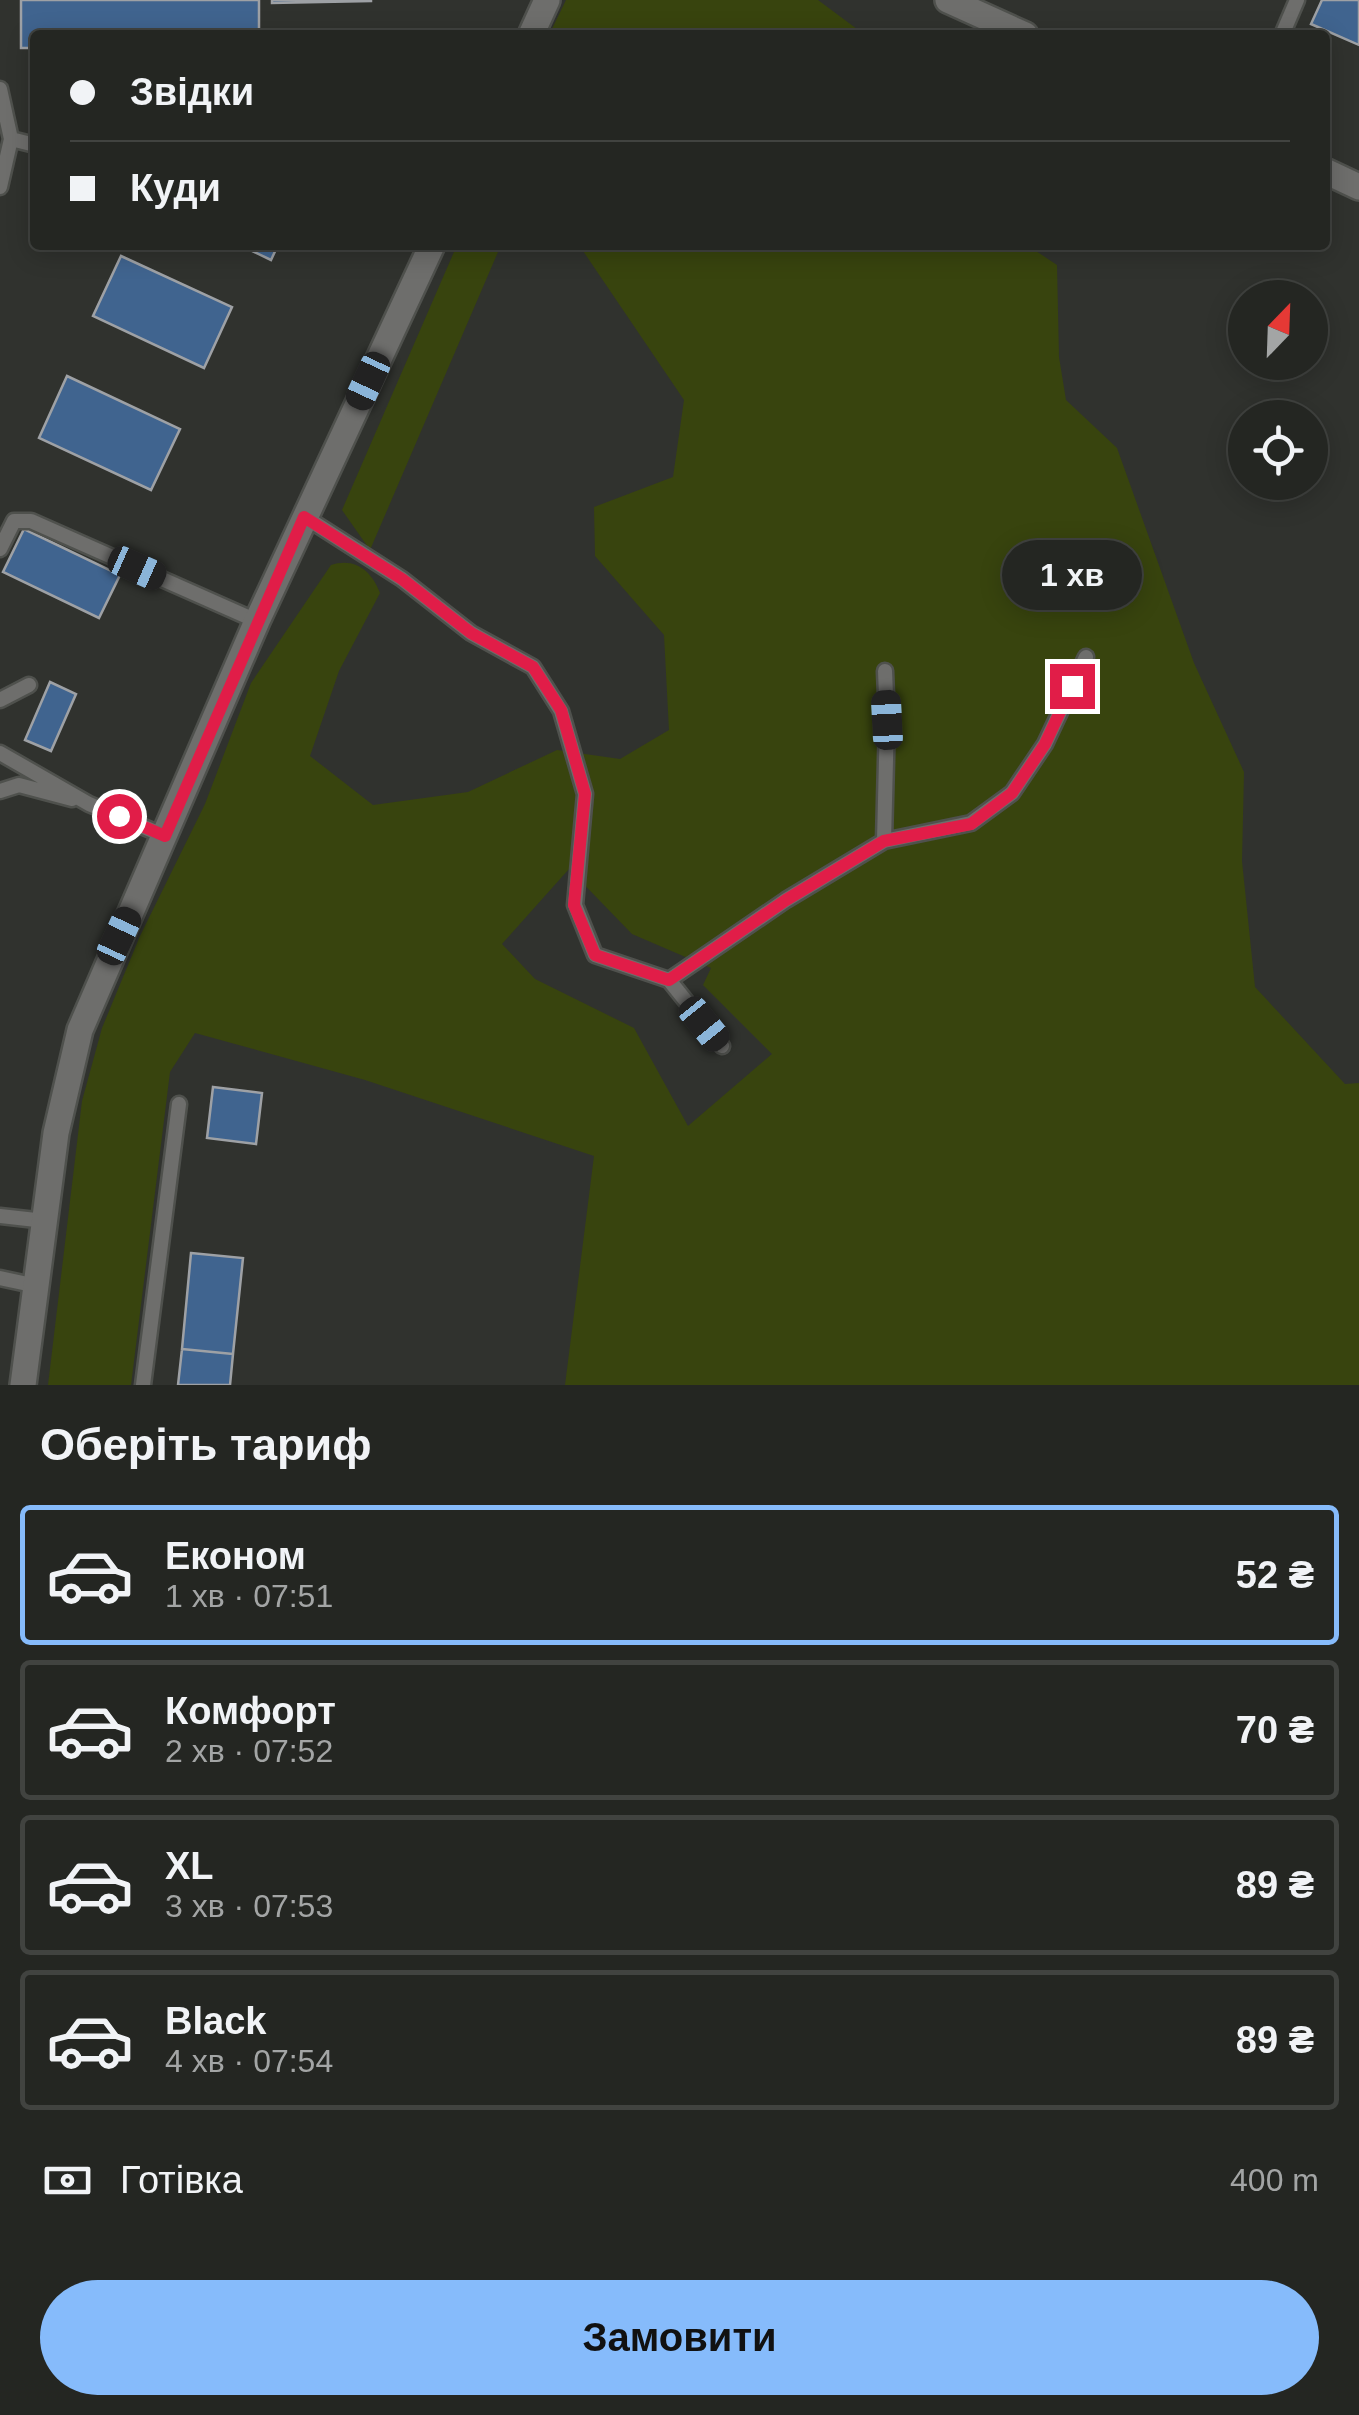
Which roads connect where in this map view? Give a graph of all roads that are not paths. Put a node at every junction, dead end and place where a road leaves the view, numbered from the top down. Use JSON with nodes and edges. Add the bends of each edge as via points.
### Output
{"nodes":[{"id":1,"x":547,"y":0,"type":"edge"},
{"id":2,"x":948,"y":0,"type":"edge"},
{"id":3,"x":1297,"y":0,"type":"edge"},
{"id":4,"x":533,"y":30,"type":"edge"},
{"id":5,"x":1014,"y":30,"type":"edge"},
{"id":6,"x":1284,"y":30,"type":"edge"},
{"id":7,"x":0,"y":89,"type":"edge"},
{"id":8,"x":11,"y":139,"type":"junction"},
{"id":9,"x":30,"y":144,"type":"edge"},
{"id":10,"x":1330,"y":173,"type":"edge"},
{"id":11,"x":0,"y":187,"type":"edge"},
{"id":12,"x":1359,"y":187,"type":"edge"},
{"id":13,"x":430,"y":250,"type":"edge"},
{"id":14,"x":304,"y":517,"type":"junction"},
{"id":15,"x":0,"y":549,"type":"edge"},
{"id":16,"x":256,"y":621,"type":"junction"},
{"id":17,"x":1086,"y":657,"type":"dead end"},
{"id":18,"x":884,"y":671,"type":"dead end"},
{"id":19,"x":29,"y":686,"type":"dead end"},
{"id":20,"x":0,"y":700,"type":"edge"},
{"id":21,"x":0,"y":753,"type":"edge"},
{"id":22,"x":0,"y":791,"type":"edge"},
{"id":23,"x":89,"y":804,"type":"junction"},
{"id":24,"x":165,"y":836,"type":"junction"},
{"id":25,"x":884,"y":841,"type":"junction"},
{"id":26,"x":669,"y":980,"type":"junction"},
{"id":27,"x":722,"y":1046,"type":"dead end"},
{"id":28,"x":179,"y":1104,"type":"dead end"},
{"id":29,"x":0,"y":1216,"type":"edge"},
{"id":30,"x":45,"y":1221,"type":"junction"},
{"id":31,"x":0,"y":1278,"type":"edge"},
{"id":32,"x":37,"y":1286,"type":"junction"},
{"id":33,"x":23,"y":1385,"type":"edge"},
{"id":34,"x":143,"y":1385,"type":"edge"}],
"edges":[{"from":1,"to":4,"type":"street"},
{"from":2,"to":5,"type":"street"},
{"from":3,"to":6,"type":"lane"},
{"from":7,"to":8,"type":"lane"},
{"from":8,"to":9,"type":"lane"},
{"from":8,"to":11,"type":"lane"},
{"from":10,"to":12,"type":"street"},
{"from":13,"to":14,"type":"street"},
{"from":14,"to":16,"type":"street"},
{"from":14,"to":26,"type":"lane","via":[[471,633],[533,667],[561,710],[585,794],[574,905],[595,955]]},
{"from":15,"to":16,"type":"lane","via":[[14,521],[31,521]]},
{"from":16,"to":24,"type":"street"},
{"from":17,"to":25,"type":"lane","via":[[1045,744],[1012,793],[971,824]]},
{"from":18,"to":25,"type":"lane"},
{"from":19,"to":20,"type":"lane"},
{"from":21,"to":23,"type":"lane"},
{"from":22,"to":23,"type":"lane","via":[[19,785]]},
{"from":23,"to":24,"type":"lane"},
{"from":24,"to":30,"type":"street","via":[[80,1030]]},
{"from":25,"to":26,"type":"lane"},
{"from":26,"to":27,"type":"lane"},
{"from":28,"to":34,"type":"lane"},
{"from":29,"to":30,"type":"lane"},
{"from":30,"to":32,"type":"street"},
{"from":31,"to":32,"type":"lane"},
{"from":32,"to":33,"type":"street"}]}
